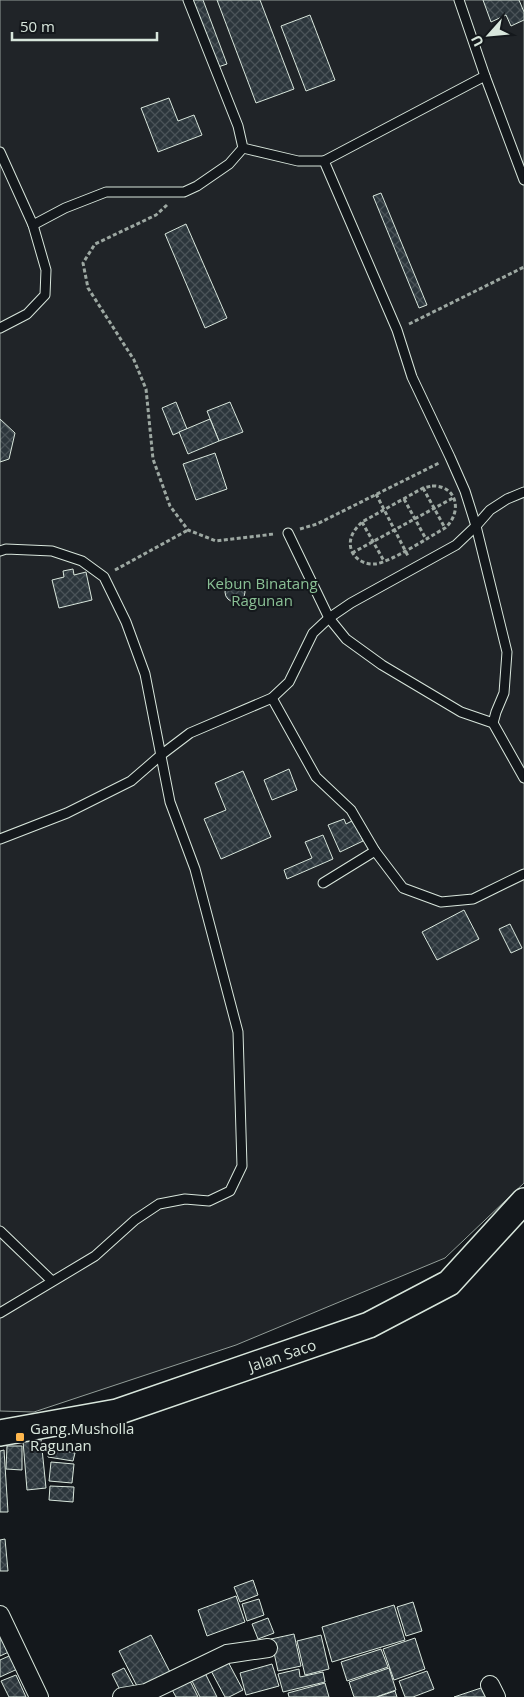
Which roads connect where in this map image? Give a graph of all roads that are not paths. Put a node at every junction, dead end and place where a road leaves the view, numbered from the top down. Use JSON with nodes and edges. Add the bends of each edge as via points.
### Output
{"nodes":[{"id":1,"x":188,"y":0,"type":"edge"},
{"id":2,"x":459,"y":0,"type":"edge"},
{"id":3,"x":485,"y":76,"type":"junction"},
{"id":4,"x":242,"y":148,"type":"junction"},
{"id":5,"x":0,"y":152,"type":"edge"},
{"id":6,"x":324,"y":161,"type":"junction"},
{"id":7,"x":524,"y":180,"type":"edge"},
{"id":8,"x":33,"y":225,"type":"junction"},
{"id":9,"x":0,"y":328,"type":"edge"},
{"id":10,"x":524,"y":492,"type":"edge"},
{"id":11,"x":476,"y":526,"type":"junction"},
{"id":12,"x":288,"y":533,"type":"road end"},
{"id":13,"x":0,"y":551,"type":"edge"},
{"id":14,"x":329,"y":618,"type":"junction"},
{"id":15,"x":272,"y":698,"type":"junction"},
{"id":16,"x":493,"y":723,"type":"junction"},
{"id":17,"x":161,"y":755,"type":"junction"},
{"id":18,"x":524,"y":778,"type":"edge"},
{"id":19,"x":0,"y":839,"type":"edge"},
{"id":20,"x":374,"y":851,"type":"junction"},
{"id":21,"x":524,"y":874,"type":"edge"},
{"id":22,"x":323,"y":883,"type":"dead end"},
{"id":23,"x":524,"y":1201,"type":"edge"},
{"id":24,"x":0,"y":1231,"type":"edge"},
{"id":25,"x":52,"y":1281,"type":"junction"},
{"id":26,"x":0,"y":1312,"type":"edge"},
{"id":27,"x":0,"y":1433,"type":"edge"},
{"id":28,"x":0,"y":1615,"type":"edge"},
{"id":29,"x":268,"y":1648,"type":"dead end"},
{"id":30,"x":40,"y":1697,"type":"edge"},
{"id":31,"x":122,"y":1697,"type":"edge"}],
"edges":[{"from":1,"to":4,"type":"lane","via":[[238,126]]},
{"from":2,"to":3,"type":"lane"},
{"from":3,"to":6,"type":"lane"},
{"from":3,"to":7,"type":"lane"},
{"from":4,"to":6,"type":"lane","via":[[298,161]]},
{"from":4,"to":8,"type":"lane","via":[[229,164],[184,192],[106,192]]},
{"from":5,"to":8,"type":"lane"},
{"from":6,"to":11,"type":"lane","via":[[397,330],[412,377],[465,492]]},
{"from":8,"to":9,"type":"lane","via":[[46,270],[45,295],[27,314]]},
{"from":10,"to":11,"type":"lane","via":[[490,510]]},
{"from":11,"to":14,"type":"lane","via":[[456,546]]},
{"from":11,"to":16,"type":"lane","via":[[506,652],[504,693]]},
{"from":12,"to":14,"type":"lane"},
{"from":13,"to":17,"type":"lane","via":[[52,551],[82,561],[104,576],[126,622],[145,674]]},
{"from":14,"to":15,"type":"lane","via":[[313,633],[289,682]]},
{"from":14,"to":16,"type":"lane","via":[[346,639],[382,665],[462,712]]},
{"from":15,"to":17,"type":"lane","via":[[190,733]]},
{"from":15,"to":20,"type":"lane","via":[[316,777],[350,810]]},
{"from":16,"to":18,"type":"lane"},
{"from":17,"to":19,"type":"lane","via":[[132,781],[67,813]]},
{"from":17,"to":25,"type":"lane","via":[[170,802],[195,869],[238,1032],[242,1166],[230,1191],[209,1200],[185,1199],[159,1204],[95,1256]]},
{"from":20,"to":21,"type":"lane","via":[[403,888],[441,902],[473,899]]},
{"from":20,"to":22,"type":"lane"},
{"from":23,"to":27,"type":"main road","name":"Jalan Saco","via":[[449,1283],[369,1325],[116,1412]]},
{"from":24,"to":25,"type":"lane"},
{"from":25,"to":26,"type":"lane"},
{"from":28,"to":30,"type":"street"},
{"from":29,"to":31,"type":"street","via":[[227,1654],[146,1693]]}]}
